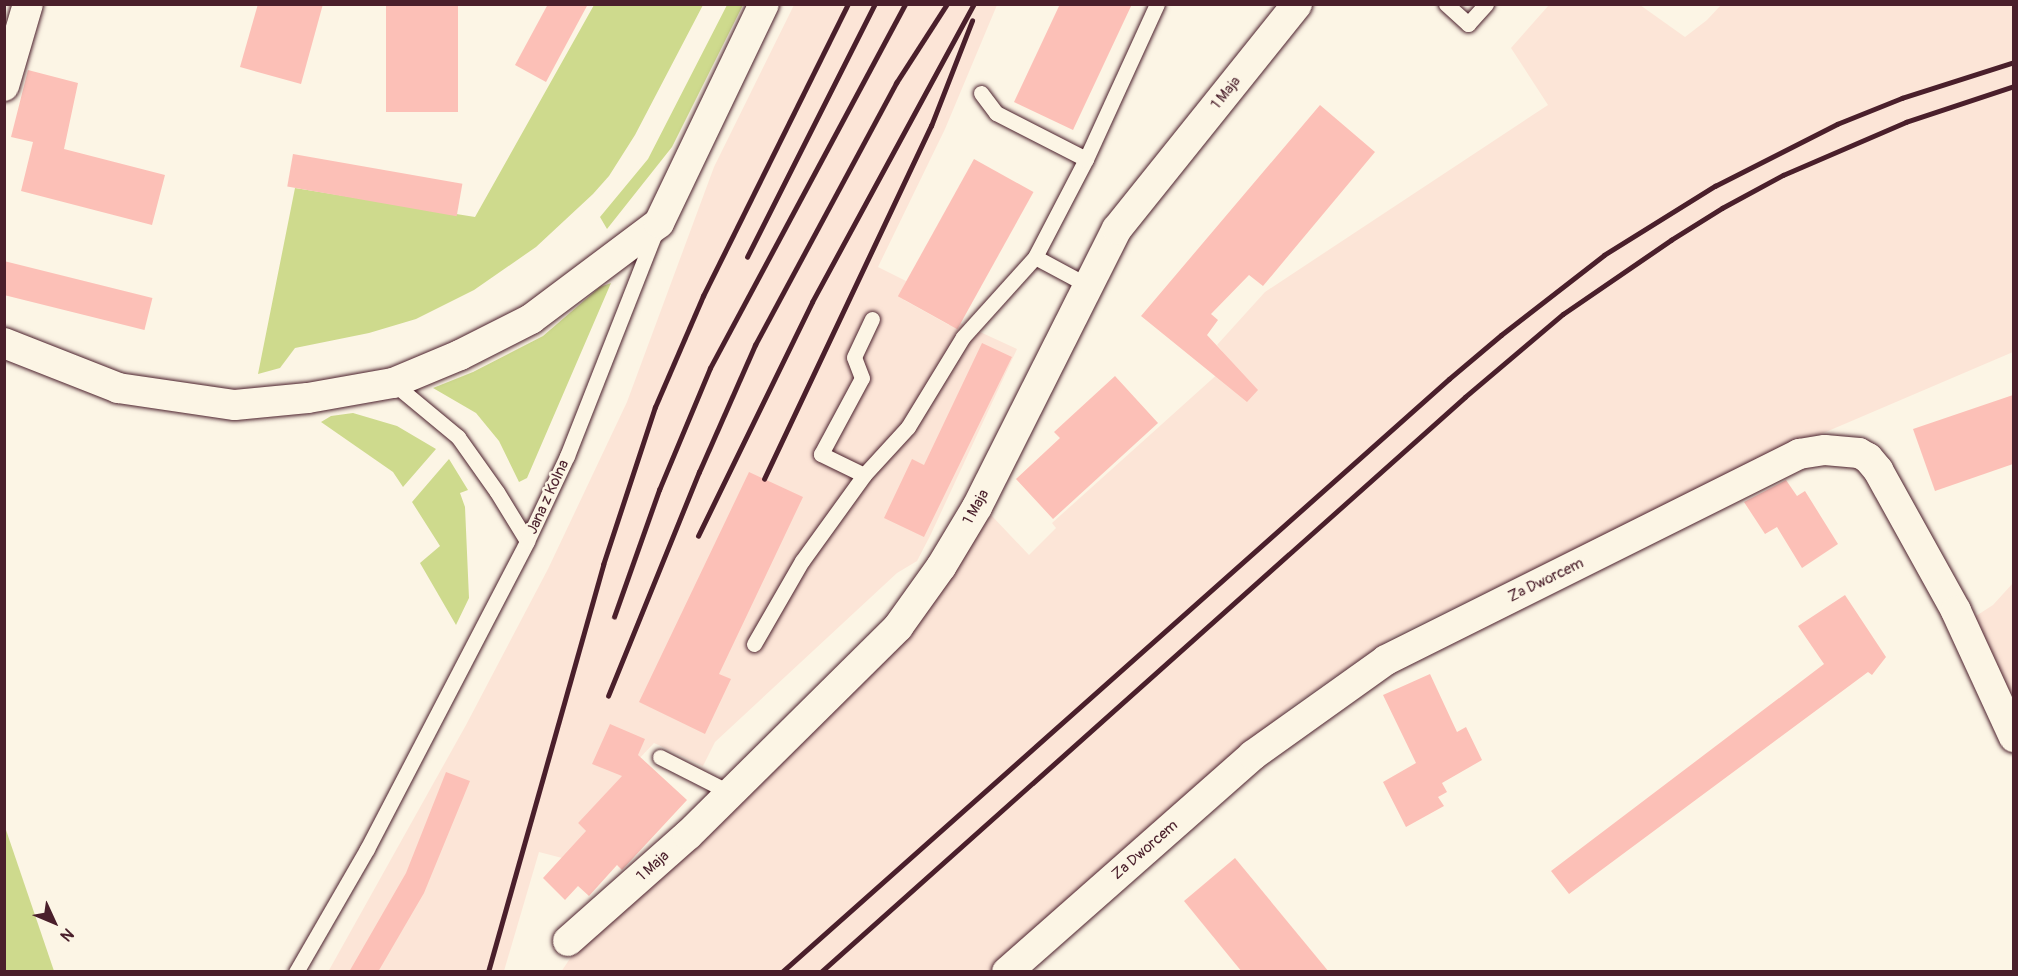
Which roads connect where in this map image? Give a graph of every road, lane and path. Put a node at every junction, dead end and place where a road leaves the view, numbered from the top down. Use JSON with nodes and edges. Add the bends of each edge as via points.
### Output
{"nodes":[{"id":1,"x":28,"y":4,"type":"edge"},
{"id":2,"x":764,"y":4,"type":"edge"},
{"id":3,"x":1157,"y":4,"type":"edge"},
{"id":4,"x":1297,"y":4,"type":"edge"},
{"id":5,"x":1446,"y":4,"type":"edge"},
{"id":6,"x":1486,"y":4,"type":"edge"},
{"id":7,"x":4,"y":86,"type":"edge"},
{"id":8,"x":981,"y":93,"type":"dead end"},
{"id":9,"x":1086,"y":159,"type":"junction"},
{"id":10,"x":659,"y":223,"type":"junction"},
{"id":11,"x":1035,"y":257,"type":"junction"},
{"id":12,"x":1089,"y":286,"type":"junction"},
{"id":13,"x":872,"y":318,"type":"dead end"},
{"id":14,"x":4,"y":343,"type":"edge"},
{"id":15,"x":393,"y":383,"type":"junction"},
{"id":16,"x":864,"y":475,"type":"junction"},
{"id":17,"x":527,"y":541,"type":"junction"},
{"id":18,"x":754,"y":645,"type":"dead end"},
{"id":19,"x":2013,"y":738,"type":"edge"},
{"id":20,"x":660,"y":757,"type":"dead end"},
{"id":21,"x":731,"y":793,"type":"junction"},
{"id":22,"x":568,"y":942,"type":"dead end"},
{"id":23,"x":296,"y":972,"type":"edge"},
{"id":24,"x":1008,"y":972,"type":"edge"}],
"edges":[{"from":1,"to":7,"type":"street"},
{"from":2,"to":10,"type":"street","name":"Jana z Kolna"},
{"from":3,"to":9,"type":"lane"},
{"from":4,"to":12,"type":"street","name":"1 Maja","via":[[1117,228]]},
{"from":5,"to":6,"type":"lane","via":[[1468,24]]},
{"from":8,"to":9,"type":"lane","via":[[996,113]]},
{"from":9,"to":11,"type":"lane"},
{"from":10,"to":15,"type":"street","via":[[531,319]]},
{"from":10,"to":17,"type":"lane","name":"Jana z Kolna","via":[[567,456]]},
{"from":11,"to":12,"type":"lane"},
{"from":11,"to":16,"type":"lane","via":[[963,337],[908,427]]},
{"from":12,"to":21,"type":"street","name":"1 Maja","via":[[977,507],[942,567],[898,627]]},
{"from":13,"to":16,"type":"lane","via":[[854,357],[862,378],[821,454]]},
{"from":14,"to":15,"type":"street","via":[[118,388],[235,405],[308,398]]},
{"from":15,"to":17,"type":"lane","via":[[458,437]]},
{"from":16,"to":18,"type":"lane","via":[[802,561]]},
{"from":17,"to":23,"type":"lane","name":"Jana z Kolna","via":[[367,849]]},
{"from":19,"to":24,"type":"street","name":"Za Dworcem","via":[[1956,611],[1869,458],[1859,453],[1825,450],[1799,454],[1386,660],[1253,755]]},
{"from":20,"to":21,"type":"lane"},
{"from":21,"to":22,"type":"street","name":"1 Maja"}]}
